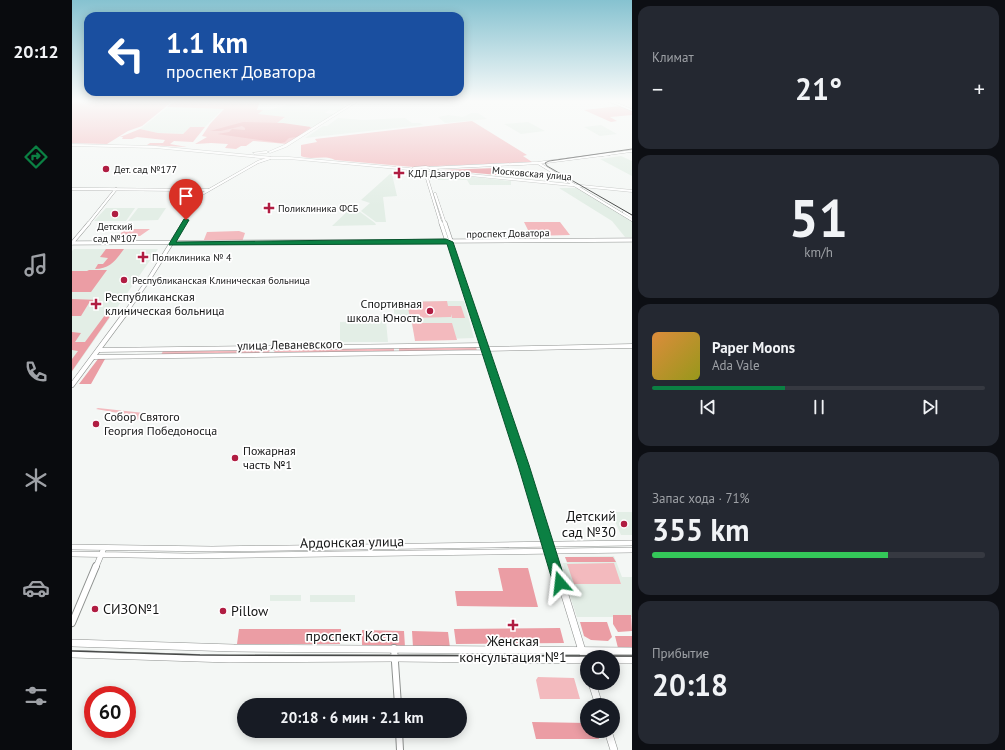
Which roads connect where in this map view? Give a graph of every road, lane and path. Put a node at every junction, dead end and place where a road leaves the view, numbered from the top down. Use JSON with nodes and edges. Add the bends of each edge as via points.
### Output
{"nodes":[{"id":1,"x":303,"y":135,"type":"edge"},
{"id":2,"x":304,"y":135,"type":"edge"},
{"id":3,"x":72,"y":145,"type":"edge"},
{"id":4,"x":267,"y":152,"type":"junction"},
{"id":5,"x":632,"y":152,"type":"edge"},
{"id":6,"x":278,"y":154,"type":"junction"},
{"id":7,"x":261,"y":157,"type":"junction"},
{"id":8,"x":270,"y":158,"type":"junction"},
{"id":9,"x":258,"y":162,"type":"junction"},
{"id":10,"x":540,"y":164,"type":"junction"},
{"id":11,"x":431,"y":170,"type":"junction"},
{"id":12,"x":439,"y":170,"type":"junction"},
{"id":13,"x":422,"y":171,"type":"junction"},
{"id":14,"x":574,"y":184,"type":"junction"},
{"id":15,"x":72,"y":189,"type":"edge"},
{"id":16,"x":116,"y":189,"type":"junction"},
{"id":17,"x":208,"y":190,"type":"junction"},
{"id":18,"x":632,"y":190,"type":"edge"},
{"id":19,"x":632,"y":217,"type":"edge"},
{"id":20,"x":632,"y":220,"type":"edge"},
{"id":21,"x":443,"y":223,"type":"junction"},
{"id":22,"x":632,"y":241,"type":"edge"},
{"id":23,"x":450,"y":242,"type":"junction"},
{"id":24,"x":72,"y":244,"type":"edge"},
{"id":25,"x":171,"y":245,"type":"junction"},
{"id":26,"x":632,"y":346,"type":"edge"},
{"id":27,"x":485,"y":349,"type":"junction"},
{"id":28,"x":100,"y":350,"type":"junction"},
{"id":29,"x":94,"y":357,"type":"junction"},
{"id":30,"x":72,"y":385,"type":"edge"},
{"id":31,"x":632,"y":543,"type":"edge"},
{"id":32,"x":72,"y":547,"type":"edge"},
{"id":33,"x":549,"y":547,"type":"junction"},
{"id":34,"x":104,"y":548,"type":"junction"},
{"id":35,"x":632,"y":550,"type":"edge"},
{"id":36,"x":72,"y":554,"type":"edge"},
{"id":37,"x":102,"y":555,"type":"junction"},
{"id":38,"x":72,"y":623,"type":"edge"},
{"id":39,"x":72,"y":643,"type":"edge"},
{"id":40,"x":394,"y":648,"type":"junction"},
{"id":41,"x":581,"y":650,"type":"edge"},
{"id":42,"x":580,"y":651,"type":"edge"},
{"id":43,"x":620,"y":651,"type":"edge"},
{"id":44,"x":632,"y":651,"type":"edge"},
{"id":45,"x":72,"y":654,"type":"edge"},
{"id":46,"x":395,"y":658,"type":"junction"},
{"id":47,"x":620,"y":660,"type":"edge"},
{"id":48,"x":632,"y":660,"type":"edge"},
{"id":49,"x":580,"y":662,"type":"edge"},
{"id":50,"x":398,"y":698,"type":"edge"},
{"id":51,"x":399,"y":738,"type":"edge"},
{"id":52,"x":610,"y":738,"type":"edge"},
{"id":53,"x":400,"y":750,"type":"edge"},
{"id":54,"x":614,"y":750,"type":"edge"}],
"edges":[{"from":1,"to":4,"type":"highway","via":[[282,148]]},
{"from":2,"to":6,"type":"highway","via":[[280,150]]},
{"from":3,"to":4,"type":"highway","via":[[158,146],[246,153]]},
{"from":3,"to":7,"type":"highway","name":"Московская улица","via":[[155,147]]},
{"from":4,"to":6,"type":"highway","name":"Московская улица"},
{"from":4,"to":7,"type":"highway","via":[[261,154]]},
{"from":5,"to":10,"type":"street"},
{"from":6,"to":8,"type":"highway"},
{"from":6,"to":13,"type":"highway","name":"Московская улица"},
{"from":7,"to":8,"type":"highway","name":"Московская улица"},
{"from":7,"to":9,"type":"main road"},
{"from":8,"to":9,"type":"main road"},
{"from":8,"to":13,"type":"highway","name":"Московская улица"},
{"from":9,"to":17,"type":"main road"},
{"from":10,"to":11,"type":"street"},
{"from":10,"to":12,"type":"street"},
{"from":10,"to":14,"type":"street"},
{"from":11,"to":12,"type":"highway","name":"Московская улица"},
{"from":11,"to":13,"type":"highway","name":"Московская улица"},
{"from":11,"to":14,"type":"highway","name":"Московская улица"},
{"from":11,"to":21,"type":"main road","via":[[429,176]]},
{"from":12,"to":14,"type":"highway","name":"Московская улица"},
{"from":13,"to":21,"type":"main road","via":[[426,175]]},
{"from":14,"to":18,"type":"highway","name":"Московская улица"},
{"from":14,"to":19,"type":"street"},
{"from":14,"to":20,"type":"street"},
{"from":15,"to":16,"type":"street"},
{"from":16,"to":17,"type":"street"},
{"from":16,"to":24,"type":"street"},
{"from":17,"to":25,"type":"main road","via":[[200,197]]},
{"from":21,"to":23,"type":"main road"},
{"from":22,"to":23,"type":"main road","name":"проспект Доватора"},
{"from":23,"to":25,"type":"main road","name":"проспект Доватора"},
{"from":23,"to":27,"type":"main road"},
{"from":24,"to":25,"type":"main road","name":"проспект Доватора"},
{"from":25,"to":28,"type":"main road"},
{"from":26,"to":27,"type":"street","name":"улица Леваневского"},
{"from":27,"to":28,"type":"street","name":"улица Леваневского"},
{"from":27,"to":29,"type":"street","name":"улица Леваневского"},
{"from":27,"to":33,"type":"main road"},
{"from":28,"to":29,"type":"main road"},
{"from":29,"to":30,"type":"main road"},
{"from":31,"to":33,"type":"street","name":"Ардонская улица"},
{"from":32,"to":34,"type":"street","name":"Ардонская улица"},
{"from":33,"to":34,"type":"street","name":"Ардонская улица"},
{"from":33,"to":35,"type":"street","name":"Ардонская улица"},
{"from":33,"to":37,"type":"street","name":"Ардонская улица","via":[[188,556]]},
{"from":33,"to":41,"type":"main road"},
{"from":34,"to":37,"type":"street"},
{"from":36,"to":37,"type":"street","name":"Ардонская улица"},
{"from":37,"to":38,"type":"street"},
{"from":39,"to":40,"type":"main road","name":"проспект Коста","via":[[226,648]]},
{"from":40,"to":42,"type":"main road","name":"проспект Коста"},
{"from":40,"to":46,"type":"street"},
{"from":43,"to":44,"type":"main road","name":"проспект Коста"},
{"from":45,"to":46,"type":"main road","name":"проспект Коста","via":[[229,659]]},
{"from":46,"to":49,"type":"main road","name":"проспект Коста"},
{"from":46,"to":50,"type":"street"},
{"from":47,"to":48,"type":"main road"},
{"from":51,"to":53,"type":"street"},
{"from":52,"to":54,"type":"main road"}]}
